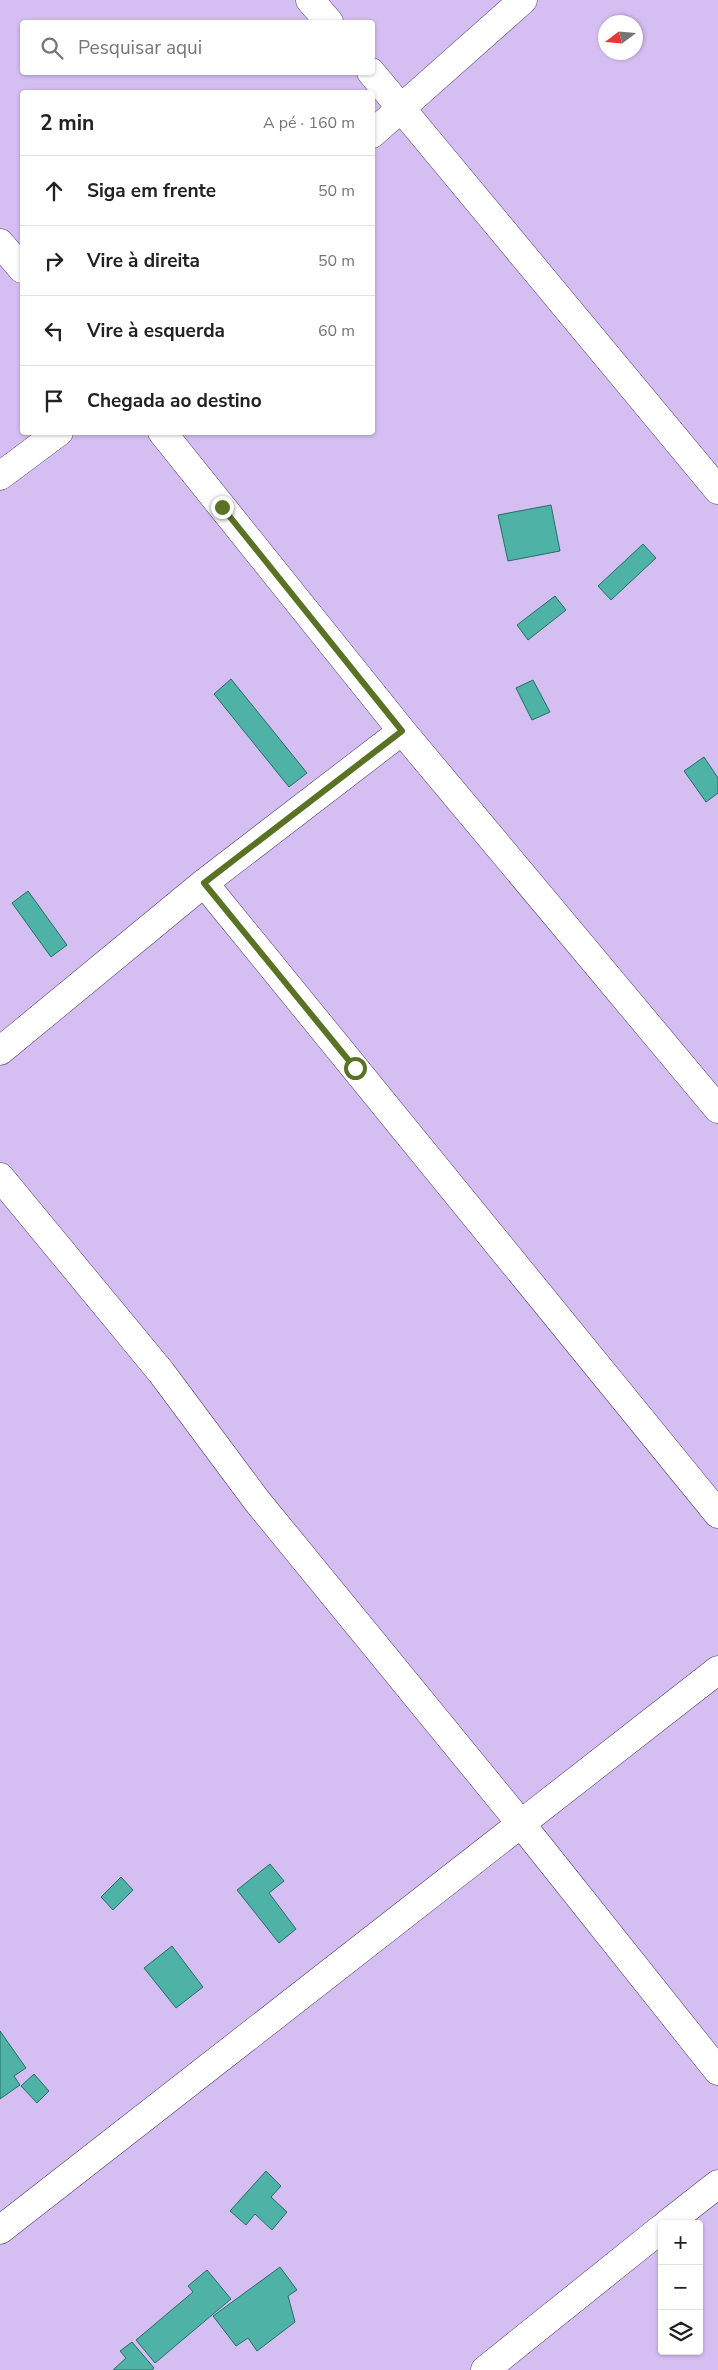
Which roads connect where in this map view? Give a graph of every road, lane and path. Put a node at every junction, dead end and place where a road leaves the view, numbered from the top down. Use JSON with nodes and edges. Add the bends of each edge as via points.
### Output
{"nodes":[{"id":1,"x":310,"y":0,"type":"edge"},
{"id":2,"x":523,"y":0,"type":"edge"},
{"id":3,"x":327,"y":20,"type":"edge"},
{"id":4,"x":374,"y":75,"type":"edge"},
{"id":5,"x":402,"y":108,"type":"junction"},
{"id":6,"x":375,"y":131,"type":"edge"},
{"id":7,"x":0,"y":243,"type":"edge"},
{"id":8,"x":20,"y":266,"type":"edge"},
{"id":9,"x":55,"y":435,"type":"edge"},
{"id":10,"x":164,"y":435,"type":"edge"},
{"id":11,"x":0,"y":476,"type":"edge"},
{"id":12,"x":718,"y":490,"type":"edge"},
{"id":13,"x":402,"y":731,"type":"junction"},
{"id":14,"x":204,"y":883,"type":"junction"},
{"id":15,"x":0,"y":1051,"type":"edge"},
{"id":16,"x":718,"y":1109,"type":"edge"},
{"id":17,"x":0,"y":1177,"type":"edge"},
{"id":18,"x":718,"y":1514,"type":"edge"},
{"id":19,"x":718,"y":1670,"type":"edge"},
{"id":20,"x":522,"y":1824,"type":"junction"},
{"id":21,"x":718,"y":2071,"type":"edge"},
{"id":22,"x":718,"y":2184,"type":"edge"},
{"id":23,"x":672,"y":2220,"type":"edge"},
{"id":24,"x":0,"y":2230,"type":"edge"},
{"id":25,"x":658,"y":2231,"type":"edge"},
{"id":26,"x":485,"y":2370,"type":"edge"}],
"edges":[{"from":1,"to":3,"type":"street"},
{"from":2,"to":5,"type":"street"},
{"from":4,"to":5,"type":"street"},
{"from":5,"to":6,"type":"street"},
{"from":5,"to":12,"type":"street"},
{"from":7,"to":8,"type":"street"},
{"from":9,"to":11,"type":"street"},
{"from":10,"to":13,"type":"street"},
{"from":13,"to":14,"type":"street"},
{"from":13,"to":16,"type":"street"},
{"from":14,"to":15,"type":"street"},
{"from":14,"to":18,"type":"street"},
{"from":17,"to":20,"type":"street","via":[[161,1372],[257,1501]]},
{"from":19,"to":20,"type":"street"},
{"from":20,"to":21,"type":"street"},
{"from":20,"to":24,"type":"street"},
{"from":22,"to":23,"type":"street"},
{"from":25,"to":26,"type":"street"}]}
